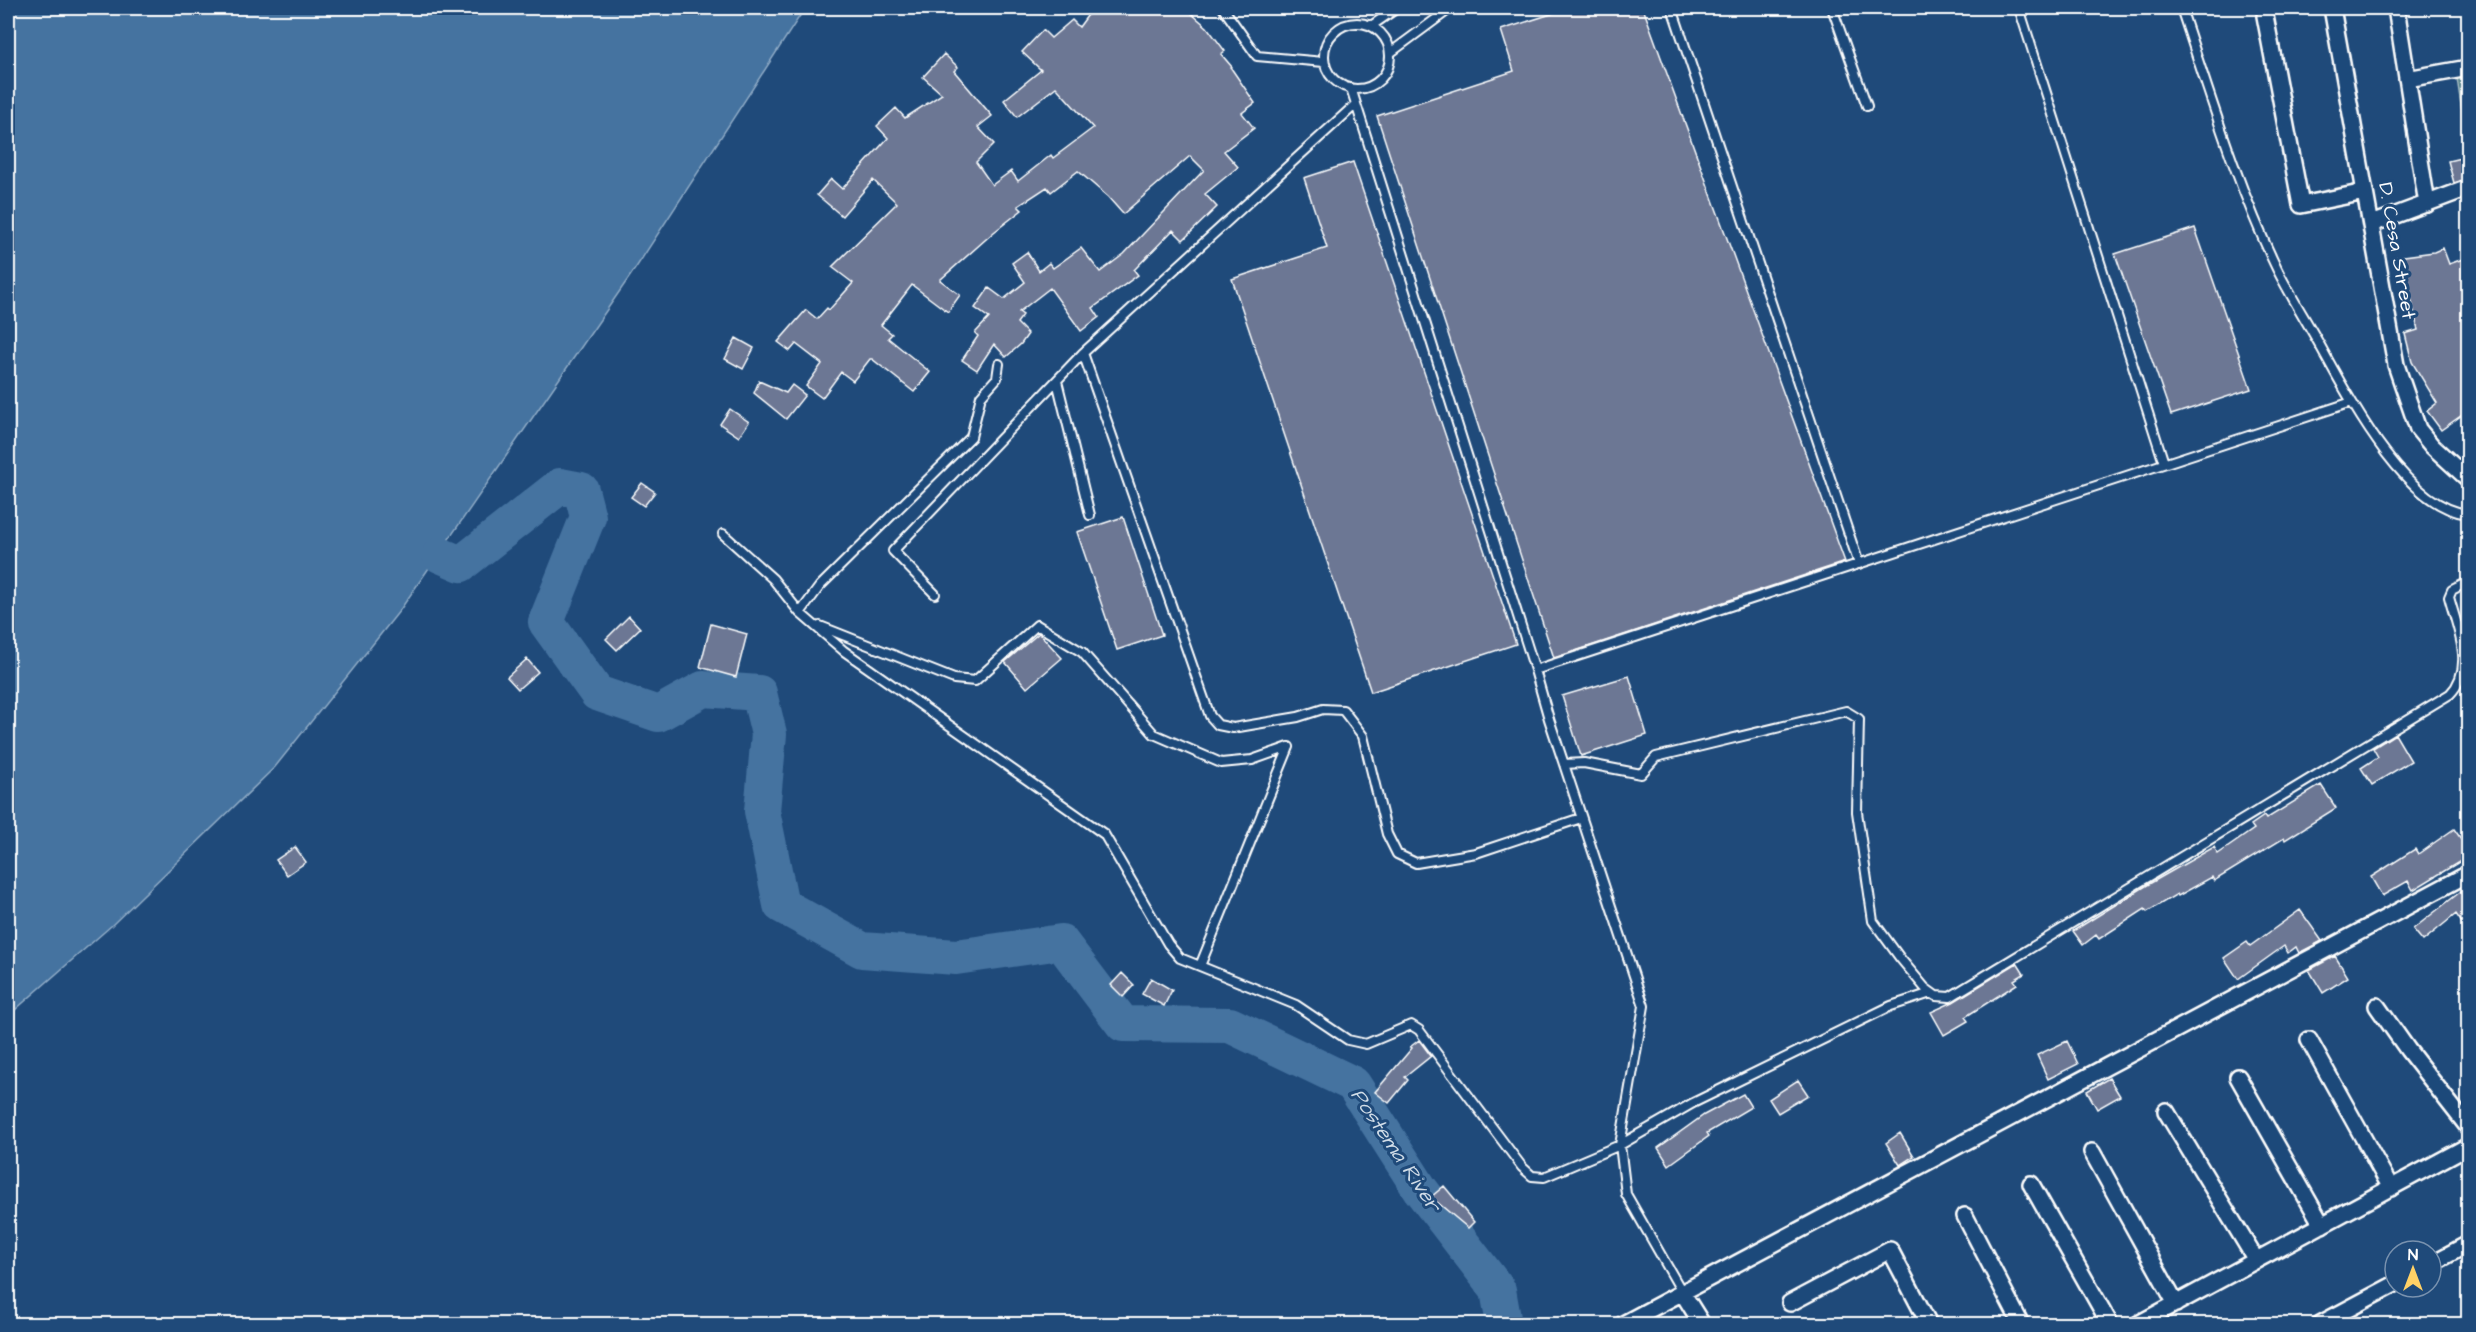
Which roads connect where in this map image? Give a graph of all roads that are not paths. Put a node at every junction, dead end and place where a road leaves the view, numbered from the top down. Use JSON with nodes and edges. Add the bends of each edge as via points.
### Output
{"nodes":[{"id":1,"x":1223,"y":8,"type":"edge"},
{"id":2,"x":1397,"y":8,"type":"edge"},
{"id":3,"x":1450,"y":8,"type":"edge"},
{"id":4,"x":1672,"y":8,"type":"edge"},
{"id":5,"x":1832,"y":8,"type":"edge"},
{"id":6,"x":2019,"y":8,"type":"edge"},
{"id":7,"x":2181,"y":8,"type":"edge"},
{"id":8,"x":2332,"y":8,"type":"edge"},
{"id":9,"x":2396,"y":8,"type":"edge"},
{"id":10,"x":2265,"y":16,"type":"dead end"},
{"id":11,"x":1371,"y":26,"type":"junction"},
{"id":12,"x":1390,"y":53,"type":"junction"},
{"id":13,"x":1324,"y":62,"type":"junction"},
{"id":14,"x":2469,"y":68,"type":"edge"},
{"id":15,"x":2408,"y":79,"type":"junction"},
{"id":16,"x":1351,"y":88,"type":"junction"},
{"id":17,"x":1356,"y":104,"type":"junction"},
{"id":18,"x":1867,"y":106,"type":"dead end"},
{"id":19,"x":2469,"y":188,"type":"edge"},
{"id":20,"x":2365,"y":192,"type":"junction"},
{"id":21,"x":2427,"y":204,"type":"junction"},
{"id":22,"x":2372,"y":224,"type":"junction"},
{"id":23,"x":1083,"y":353,"type":"junction"},
{"id":24,"x":999,"y":364,"type":"dead end"},
{"id":25,"x":1056,"y":381,"type":"junction"},
{"id":26,"x":2352,"y":402,"type":"junction"},
{"id":27,"x":2164,"y":463,"type":"junction"},
{"id":28,"x":2469,"y":479,"type":"edge"},
{"id":29,"x":2469,"y":514,"type":"edge"},
{"id":30,"x":1090,"y":515,"type":"dead end"},
{"id":31,"x":723,"y":534,"type":"dead end"},
{"id":32,"x":1859,"y":564,"type":"junction"},
{"id":33,"x":2469,"y":582,"type":"edge"},
{"id":34,"x":935,"y":594,"type":"dead end"},
{"id":35,"x":800,"y":614,"type":"junction"},
{"id":36,"x":813,"y":623,"type":"junction"},
{"id":37,"x":1535,"y":670,"type":"junction"},
{"id":38,"x":1564,"y":764,"type":"junction"},
{"id":39,"x":1581,"y":818,"type":"junction"},
{"id":40,"x":2469,"y":874,"type":"edge"},
{"id":41,"x":1200,"y":966,"type":"junction"},
{"id":42,"x":1932,"y":993,"type":"junction"},
{"id":43,"x":2377,"y":1006,"type":"dead end"},
{"id":44,"x":2309,"y":1040,"type":"dead end"},
{"id":45,"x":2238,"y":1077,"type":"dead end"},
{"id":46,"x":2166,"y":1111,"type":"dead end"},
{"id":47,"x":2469,"y":1127,"type":"edge"},
{"id":48,"x":1620,"y":1145,"type":"junction"},
{"id":49,"x":2469,"y":1146,"type":"edge"},
{"id":50,"x":2092,"y":1152,"type":"dead end"},
{"id":51,"x":2031,"y":1184,"type":"dead end"},
{"id":52,"x":2391,"y":1188,"type":"junction"},
{"id":53,"x":1965,"y":1216,"type":"dead end"},
{"id":54,"x":2322,"y":1225,"type":"junction"},
{"id":55,"x":2469,"y":1244,"type":"edge"},
{"id":56,"x":2443,"y":1258,"type":"edge"},
{"id":57,"x":2256,"y":1260,"type":"junction"},
{"id":58,"x":2383,"y":1290,"type":"edge"},
{"id":59,"x":1682,"y":1292,"type":"junction"},
{"id":60,"x":1790,"y":1303,"type":"dead end"},
{"id":61,"x":2176,"y":1304,"type":"junction"},
{"id":62,"x":1623,"y":1324,"type":"edge"},
{"id":63,"x":1702,"y":1324,"type":"edge"},
{"id":64,"x":1929,"y":1324,"type":"edge"},
{"id":65,"x":2020,"y":1324,"type":"edge"},
{"id":66,"x":2110,"y":1324,"type":"edge"},
{"id":67,"x":2138,"y":1324,"type":"edge"},
{"id":68,"x":2320,"y":1324,"type":"edge"}],
"edges":[{"from":1,"to":13,"type":"lane","via":[[1257,56]]},
{"from":2,"to":11,"type":"lane"},
{"from":3,"to":12,"type":"lane"},
{"from":4,"to":32,"type":"lane"},
{"from":5,"to":18,"type":"lane"},
{"from":6,"to":27,"type":"lane"},
{"from":7,"to":26,"type":"lane","via":[[2226,142],[2277,269]]},
{"from":8,"to":20,"type":"street","name":"D. Cesa Street"},
{"from":9,"to":15,"type":"street"},
{"from":10,"to":20,"type":"street","via":[[2301,205]]},
{"from":11,"to":12,"type":"lane","via":[[1384,37]]},
{"from":11,"to":13,"type":"lane","via":[[1351,24],[1333,33],[1324,51]]},
{"from":12,"to":16,"type":"lane","via":[[1386,73],[1379,81],[1361,89]]},
{"from":13,"to":16,"type":"lane","via":[[1333,79]]},
{"from":14,"to":15,"type":"street"},
{"from":15,"to":21,"type":"street"},
{"from":16,"to":17,"type":"lane"},
{"from":17,"to":23,"type":"lane"},
{"from":17,"to":37,"type":"lane"},
{"from":19,"to":21,"type":"street"},
{"from":20,"to":22,"type":"street","name":"D. Cesa Street"},
{"from":21,"to":22,"type":"street"},
{"from":22,"to":28,"type":"street","name":"D. Cesa Street","via":[[2396,365],[2410,411],[2432,446]]},
{"from":23,"to":25,"type":"lane"},
{"from":23,"to":39,"type":"lane","via":[[1210,716],[1218,725],[1233,728],[1323,709],[1343,710],[1363,736],[1387,834],[1396,854],[1416,863],[1476,853]]},
{"from":24,"to":35,"type":"lane","via":[[997,378],[981,396],[971,437],[820,586]]},
{"from":25,"to":30,"type":"lane"},
{"from":25,"to":34,"type":"lane","via":[[893,551]]},
{"from":26,"to":27,"type":"lane"},
{"from":26,"to":29,"type":"lane","via":[[2392,461],[2423,493],[2456,513]]},
{"from":27,"to":32,"type":"lane"},
{"from":31,"to":35,"type":"lane","via":[[773,579]]},
{"from":32,"to":37,"type":"lane"},
{"from":33,"to":42,"type":"lane","via":[[2452,590],[2449,597],[2465,660],[2462,678],[2450,694],[1950,997]]},
{"from":35,"to":36,"type":"lane"},
{"from":36,"to":41,"type":"lane","via":[[844,651],[1104,834],[1168,944],[1180,958]]},
{"from":36,"to":41,"type":"lane","via":[[954,679],[975,681],[1037,625],[1082,652],[1154,734],[1221,763],[1252,760],[1288,747]]},
{"from":37,"to":38,"type":"lane"},
{"from":38,"to":39,"type":"lane"},
{"from":38,"to":42,"type":"lane","via":[[1584,763],[1641,774],[1656,757],[1846,711],[1859,719],[1857,813],[1873,921]]},
{"from":39,"to":48,"type":"lane","via":[[1644,1006]]},
{"from":40,"to":59,"type":"street"},
{"from":41,"to":48,"type":"lane","via":[[1296,1005],[1348,1040],[1366,1044],[1411,1025],[1419,1030],[1532,1176],[1544,1178]]},
{"from":42,"to":48,"type":"lane","via":[[1880,1011],[1693,1103]]},
{"from":43,"to":47,"type":"street"},
{"from":44,"to":52,"type":"street"},
{"from":45,"to":54,"type":"street"},
{"from":46,"to":57,"type":"street"},
{"from":48,"to":59,"type":"lane","via":[[1626,1194]]},
{"from":49,"to":52,"type":"street"},
{"from":50,"to":61,"type":"street"},
{"from":51,"to":66,"type":"street"},
{"from":52,"to":54,"type":"street"},
{"from":53,"to":65,"type":"street"},
{"from":54,"to":57,"type":"street"},
{"from":55,"to":56,"type":"street"},
{"from":57,"to":61,"type":"street"},
{"from":58,"to":68,"type":"street"},
{"from":59,"to":62,"type":"street"},
{"from":59,"to":63,"type":"street"},
{"from":60,"to":64,"type":"street","via":[[1890,1250]]},
{"from":61,"to":67,"type":"street"}]}
